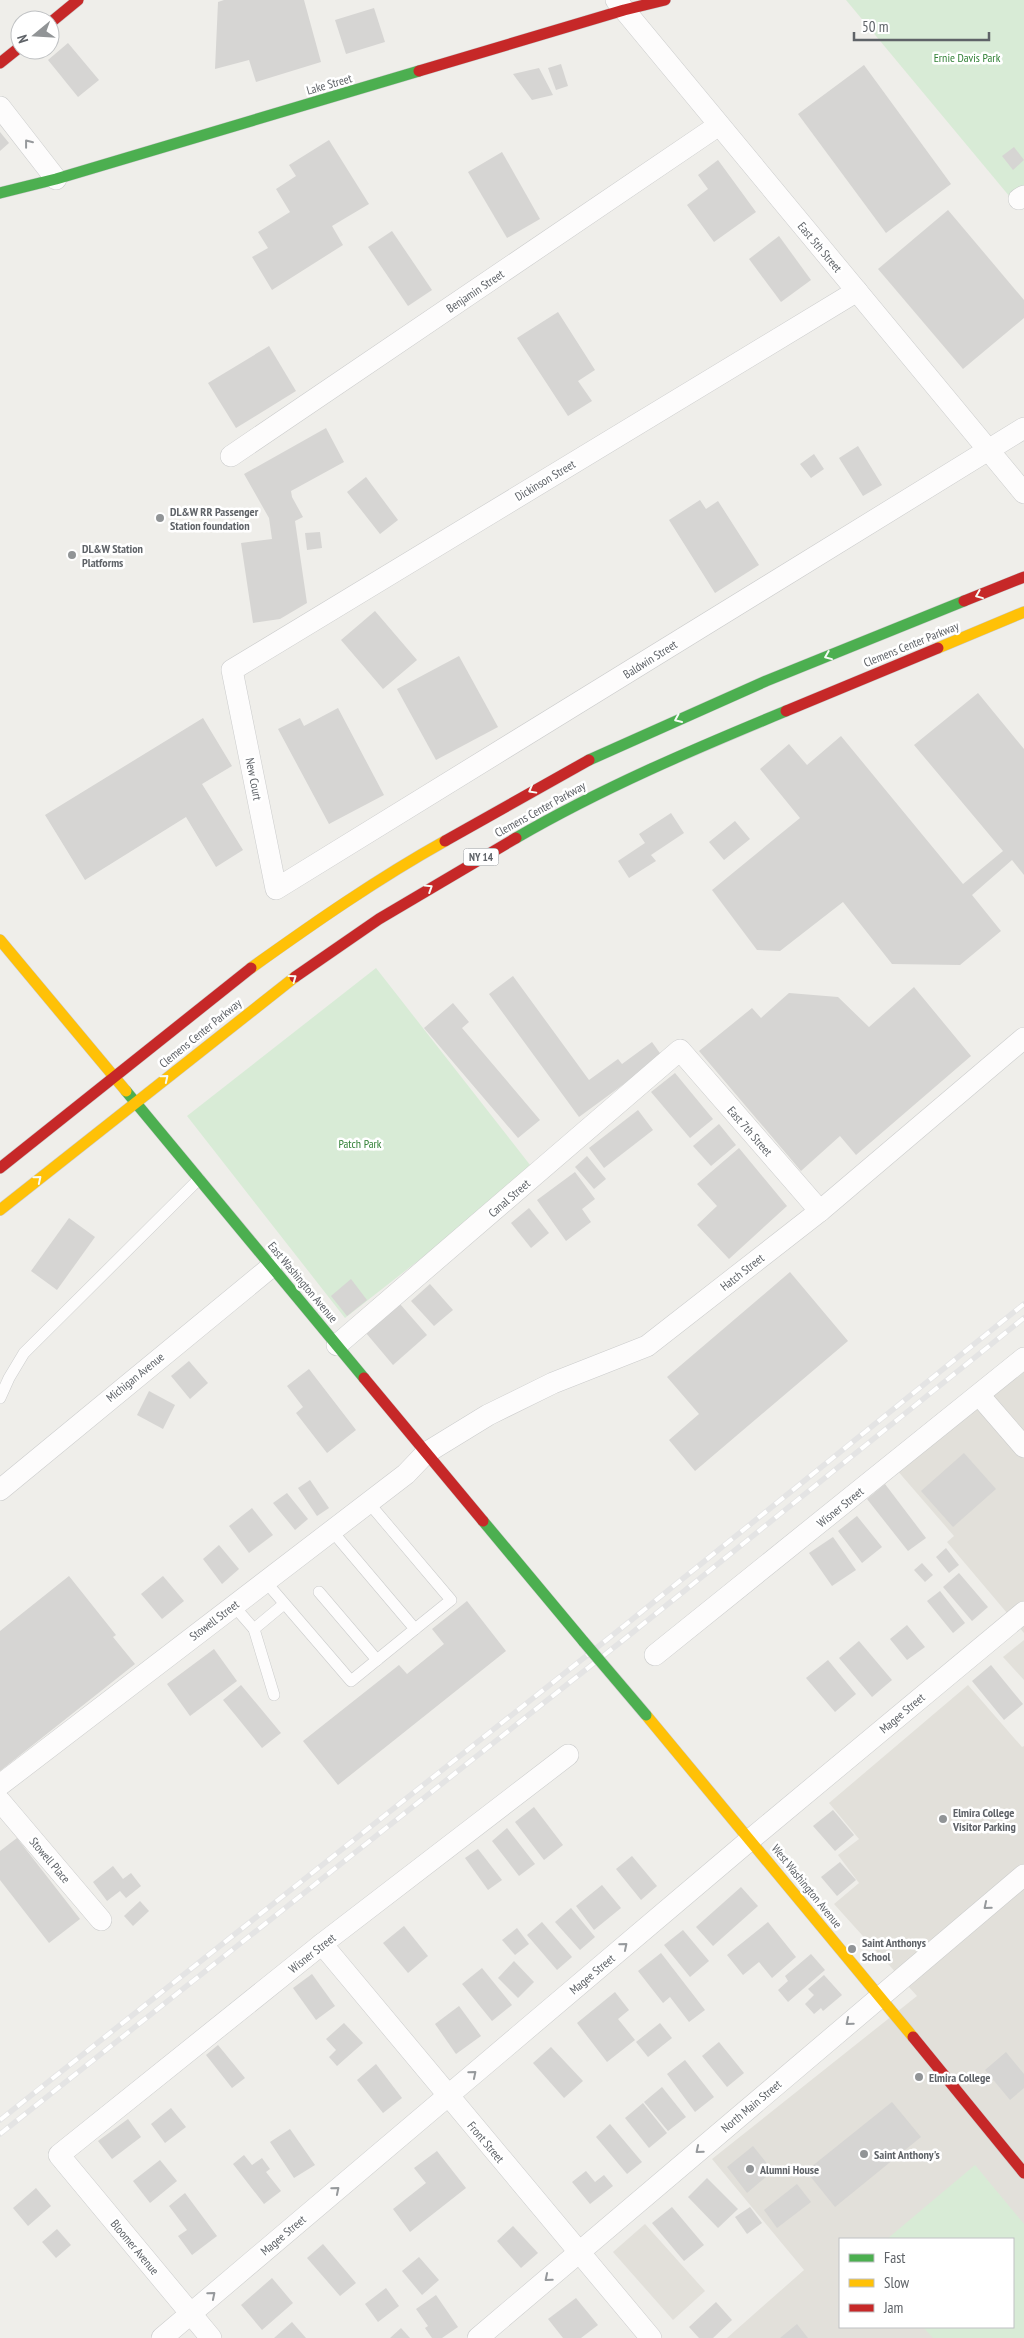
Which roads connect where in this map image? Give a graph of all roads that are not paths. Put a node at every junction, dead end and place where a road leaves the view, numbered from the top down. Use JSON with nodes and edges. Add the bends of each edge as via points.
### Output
{"nodes":[{"id":1,"x":78,"y":0,"type":"edge"},
{"id":2,"x":665,"y":0,"type":"edge"},
{"id":3,"x":625,"y":3,"type":"edge"},
{"id":4,"x":60,"y":15,"type":"edge"},
{"id":5,"x":10,"y":56,"type":"edge"},
{"id":6,"x":0,"y":64,"type":"edge"},
{"id":7,"x":0,"y":106,"type":"edge"},
{"id":8,"x":719,"y":125,"type":"junction"},
{"id":9,"x":56,"y":179,"type":"junction"},
{"id":10,"x":0,"y":193,"type":"edge"},
{"id":11,"x":857,"y":291,"type":"junction"},
{"id":12,"x":1024,"y":428,"type":"edge"},
{"id":13,"x":988,"y":450,"type":"junction"},
{"id":14,"x":231,"y":456,"type":"dead end"},
{"id":15,"x":1024,"y":493,"type":"edge"},
{"id":16,"x":1024,"y":577,"type":"edge"},
{"id":17,"x":1024,"y":612,"type":"edge"},
{"id":18,"x":232,"y":670,"type":"joint"},
{"id":19,"x":276,"y":889,"type":"joint"},
{"id":20,"x":0,"y":940,"type":"edge"},
{"id":21,"x":1024,"y":1038,"type":"edge"},
{"id":22,"x":680,"y":1050,"type":"joint"},
{"id":23,"x":114,"y":1077,"type":"junction"},
{"id":24,"x":135,"y":1102,"type":"junction"},
{"id":25,"x":0,"y":1168,"type":"edge"},
{"id":26,"x":199,"y":1179,"type":"junction"},
{"id":27,"x":0,"y":1210,"type":"edge"},
{"id":28,"x":820,"y":1212,"type":"junction"},
{"id":29,"x":272,"y":1267,"type":"junction"},
{"id":30,"x":337,"y":1345,"type":"junction"},
{"id":31,"x":1024,"y":1358,"type":"edge"},
{"id":32,"x":979,"y":1395,"type":"junction"},
{"id":33,"x":0,"y":1398,"type":"edge"},
{"id":34,"x":1024,"y":1448,"type":"edge"},
{"id":35,"x":426,"y":1453,"type":"junction"},
{"id":36,"x":0,"y":1490,"type":"edge"},
{"id":37,"x":368,"y":1502,"type":"junction"},
{"id":38,"x":332,"y":1530,"type":"junction"},
{"id":39,"x":265,"y":1581,"type":"junction"},
{"id":40,"x":319,"y":1592,"type":"dead end"},
{"id":41,"x":284,"y":1604,"type":"junction"},
{"id":42,"x":234,"y":1605,"type":"junction"},
{"id":43,"x":1024,"y":1612,"type":"edge"},
{"id":44,"x":254,"y":1629,"type":"junction"},
{"id":45,"x":416,"y":1629,"type":"junction"},
{"id":46,"x":584,"y":1642,"type":"joint"},
{"id":47,"x":655,"y":1655,"type":"dead end"},
{"id":48,"x":377,"y":1660,"type":"junction"},
{"id":49,"x":274,"y":1695,"type":"dead end"},
{"id":50,"x":568,"y":1755,"type":"dead end"},
{"id":51,"x":0,"y":1785,"type":"edge"},
{"id":52,"x":0,"y":1801,"type":"edge"},
{"id":53,"x":751,"y":1839,"type":"junction"},
{"id":54,"x":1024,"y":1875,"type":"edge"},
{"id":55,"x":101,"y":1920,"type":"dead end"},
{"id":56,"x":322,"y":1944,"type":"junction"},
{"id":57,"x":878,"y":1997,"type":"junction"},
{"id":58,"x":447,"y":2096,"type":"junction"},
{"id":59,"x":59,"y":2155,"type":"joint"},
{"id":60,"x":1024,"y":2172,"type":"edge"},
{"id":61,"x":579,"y":2252,"type":"junction"},
{"id":62,"x":190,"y":2314,"type":"junction"},
{"id":63,"x":162,"y":2338,"type":"edge"},
{"id":64,"x":211,"y":2338,"type":"edge"},
{"id":65,"x":478,"y":2338,"type":"edge"},
{"id":66,"x":651,"y":2338,"type":"edge"}],
"edges":[{"from":1,"to":4,"type":"main road"},
{"from":2,"to":3,"type":"main road","name":"Lake Street"},
{"from":3,"to":8,"type":"street","name":"East 5th Street"},
{"from":3,"to":9,"type":"main road","name":"Lake Street"},
{"from":5,"to":6,"type":"main road"},
{"from":9,"to":7,"type":"street","one_way":true},
{"from":8,"to":11,"type":"street","name":"East 5th Street"},
{"from":8,"to":14,"type":"street","name":"Benjamin Street"},
{"from":9,"to":10,"type":"main road","name":"Lake Street"},
{"from":11,"to":13,"type":"street","name":"East 5th Street"},
{"from":11,"to":18,"type":"street","name":"Dickinson Street"},
{"from":12,"to":13,"type":"street","name":"Baldwin Street"},
{"from":13,"to":15,"type":"street","name":"East 5th Street"},
{"from":13,"to":19,"type":"street","name":"Baldwin Street"},
{"from":16,"to":23,"type":"main road","name":"Clemens Center Parkway","number":"NY 14","one_way":true,"via":[[676,720],[525,794],[409,861],[301,932]]},
{"from":24,"to":17,"type":"main road","name":"Clemens Center Parkway","number":"NY 14","one_way":true,"via":[[315,962],[438,883],[550,818],[680,754]]},
{"from":18,"to":19,"type":"street","name":"New Court"},
{"from":20,"to":23,"type":"main road","name":"East Washington Avenue"},
{"from":21,"to":28,"type":"street","name":"Hatch Street"},
{"from":22,"to":28,"type":"street","name":"East 7th Street"},
{"from":22,"to":30,"type":"street","name":"Canal Street"},
{"from":23,"to":24,"type":"main road","name":"East Washington Avenue"},
{"from":23,"to":25,"type":"main road","name":"Clemens Center Parkway","number":"NY 14"},
{"from":24,"to":26,"type":"main road","name":"East Washington Avenue"},
{"from":27,"to":24,"type":"main road","name":"Clemens Center Parkway","number":"NY 14","one_way":true},
{"from":26,"to":29,"type":"main road","name":"East Washington Avenue"},
{"from":26,"to":33,"type":"lane","via":[[24,1353]]},
{"from":28,"to":35,"type":"street","name":"Hatch Street","via":[[646,1346],[553,1383],[488,1415]]},
{"from":29,"to":30,"type":"main road","name":"East Washington Avenue"},
{"from":29,"to":36,"type":"street","name":"Michigan Avenue"},
{"from":30,"to":35,"type":"main road","name":"East Washington Avenue"},
{"from":31,"to":32,"type":"street","name":"Wisner Street"},
{"from":32,"to":34,"type":"street"},
{"from":32,"to":47,"type":"street","name":"Wisner Street"},
{"from":35,"to":37,"type":"street","name":"Stowell Street","via":[[406,1474]]},
{"from":35,"to":46,"type":"main road","name":"East Washington Avenue"},
{"from":37,"to":38,"type":"street","name":"Stowell Street"},
{"from":37,"to":45,"type":"lane","via":[[451,1600]]},
{"from":38,"to":39,"type":"street","name":"Stowell Street"},
{"from":38,"to":45,"type":"lane"},
{"from":39,"to":41,"type":"lane"},
{"from":39,"to":42,"type":"street","name":"Stowell Street"},
{"from":40,"to":48,"type":"lane"},
{"from":41,"to":44,"type":"lane"},
{"from":41,"to":48,"type":"lane","via":[[351,1681]]},
{"from":42,"to":44,"type":"lane"},
{"from":42,"to":51,"type":"street","name":"Stowell Street"},
{"from":43,"to":53,"type":"street","name":"Magee Street"},
{"from":44,"to":49,"type":"lane"},
{"from":45,"to":48,"type":"lane"},
{"from":46,"to":53,"type":"main road","name":"West Washington Avenue","bridge":true},
{"from":50,"to":56,"type":"street","name":"Wisner Street"},
{"from":52,"to":55,"type":"street","name":"Stowell Place"},
{"from":53,"to":57,"type":"main road","name":"West Washington Avenue"},
{"from":58,"to":53,"type":"street","name":"Magee Street","one_way":true},
{"from":54,"to":57,"type":"street","name":"North Main Street","one_way":true},
{"from":56,"to":58,"type":"street","name":"Front Street"},
{"from":56,"to":59,"type":"street","name":"Wisner Street"},
{"from":57,"to":60,"type":"main road","name":"West Washington Avenue"},
{"from":57,"to":61,"type":"street","name":"North Main Street","one_way":true},
{"from":58,"to":61,"type":"street","name":"Front Street"},
{"from":62,"to":58,"type":"street","name":"Magee Street","one_way":true},
{"from":59,"to":62,"type":"street","name":"Bloomer Avenue"},
{"from":61,"to":65,"type":"street","name":"North Main Street","one_way":true},
{"from":61,"to":66,"type":"street","name":"Front Street"},
{"from":62,"to":63,"type":"street","name":"Magee Street"},
{"from":62,"to":64,"type":"street","name":"Bloomer Avenue"}]}
